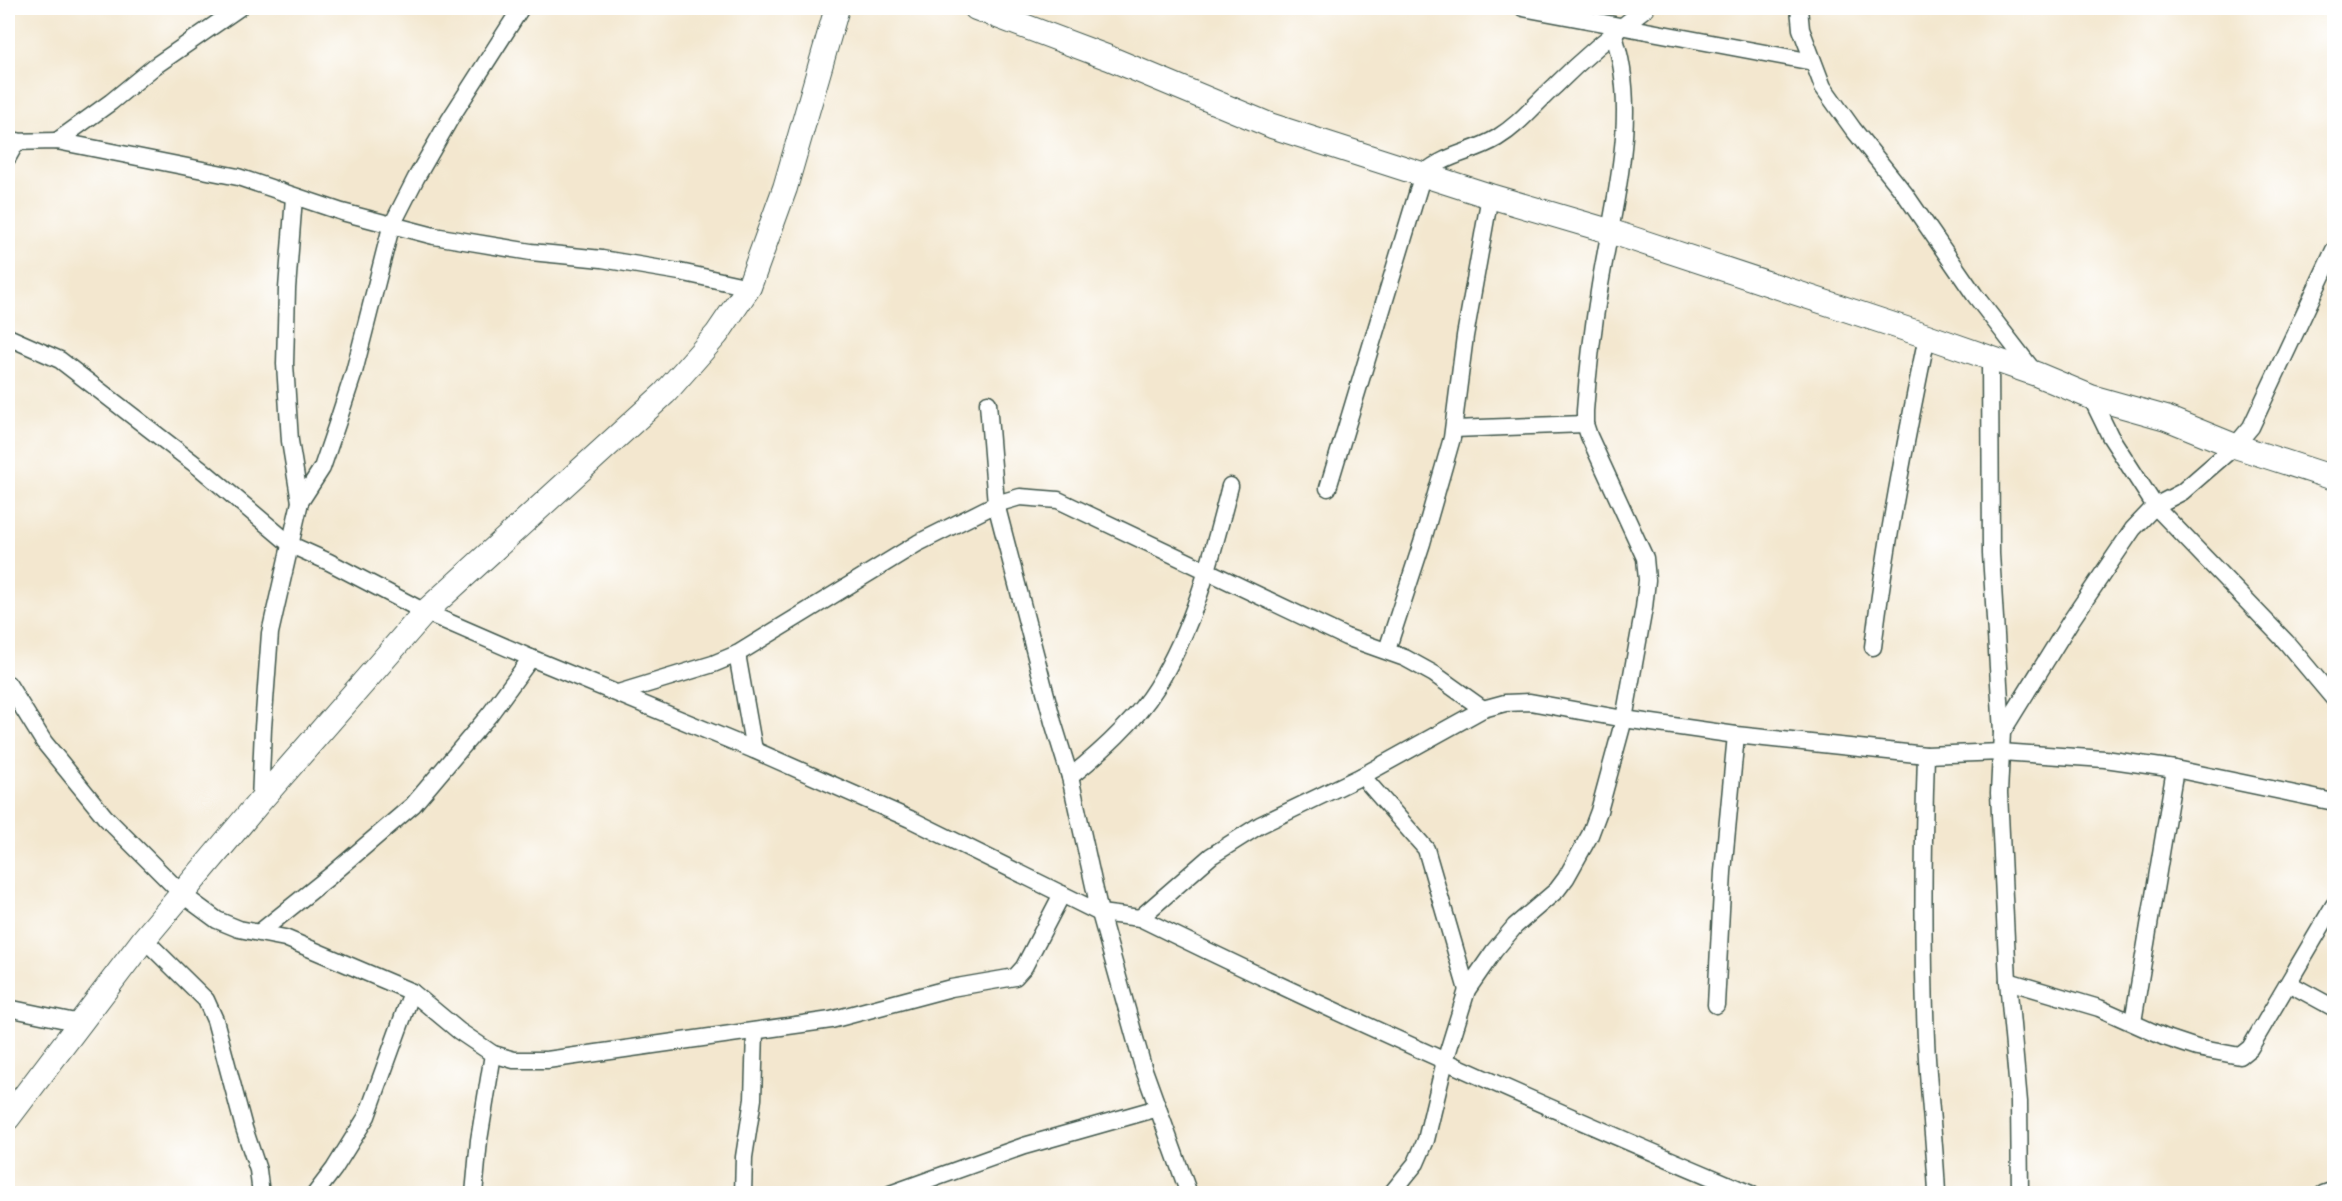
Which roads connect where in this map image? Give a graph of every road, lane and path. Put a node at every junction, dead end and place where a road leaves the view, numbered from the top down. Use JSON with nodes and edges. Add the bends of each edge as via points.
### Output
{"nodes":[{"id":1,"x":239,"y":8,"type":"edge"},
{"id":2,"x":521,"y":8,"type":"edge"},
{"id":3,"x":837,"y":8,"type":"edge"},
{"id":4,"x":976,"y":8,"type":"edge"},
{"id":5,"x":1523,"y":8,"type":"edge"},
{"id":6,"x":1646,"y":8,"type":"edge"},
{"id":7,"x":1799,"y":8,"type":"edge"},
{"id":8,"x":1617,"y":30,"type":"junction"},
{"id":9,"x":1813,"y":62,"type":"junction"},
{"id":10,"x":12,"y":141,"type":"edge"},
{"id":11,"x":57,"y":141,"type":"junction"},
{"id":12,"x":8,"y":157,"type":"edge"},
{"id":13,"x":1423,"y":174,"type":"junction"},
{"id":14,"x":1490,"y":196,"type":"junction"},
{"id":15,"x":294,"y":197,"type":"junction"},
{"id":16,"x":391,"y":227,"type":"junction"},
{"id":17,"x":1610,"y":231,"type":"junction"},
{"id":18,"x":2334,"y":250,"type":"edge"},
{"id":19,"x":749,"y":287,"type":"junction"},
{"id":20,"x":1927,"y":336,"type":"junction"},
{"id":21,"x":8,"y":337,"type":"edge"},
{"id":22,"x":1990,"y":358,"type":"junction"},
{"id":23,"x":2036,"y":374,"type":"junction"},
{"id":24,"x":2091,"y":397,"type":"junction"},
{"id":25,"x":988,"y":403,"type":"dead end"},
{"id":26,"x":1585,"y":424,"type":"junction"},
{"id":27,"x":1454,"y":429,"type":"junction"},
{"id":28,"x":2235,"y":446,"type":"junction"},
{"id":29,"x":2334,"y":478,"type":"edge"},
{"id":30,"x":1230,"y":486,"type":"dead end"},
{"id":31,"x":1328,"y":488,"type":"dead end"},
{"id":32,"x":300,"y":502,"type":"junction"},
{"id":33,"x":996,"y":504,"type":"junction"},
{"id":34,"x":2155,"y":506,"type":"junction"},
{"id":35,"x":291,"y":545,"type":"junction"},
{"id":36,"x":1208,"y":572,"type":"junction"},
{"id":37,"x":425,"y":612,"type":"junction"},
{"id":38,"x":1873,"y":647,"type":"dead end"},
{"id":39,"x":1387,"y":650,"type":"junction"},
{"id":40,"x":737,"y":654,"type":"junction"},
{"id":41,"x":531,"y":658,"type":"junction"},
{"id":42,"x":8,"y":684,"type":"edge"},
{"id":43,"x":618,"y":693,"type":"junction"},
{"id":44,"x":2334,"y":699,"type":"edge"},
{"id":45,"x":1483,"y":709,"type":"junction"},
{"id":46,"x":1624,"y":719,"type":"junction"},
{"id":47,"x":2002,"y":732,"type":"junction"},
{"id":48,"x":1736,"y":735,"type":"junction"},
{"id":49,"x":754,"y":750,"type":"junction"},
{"id":50,"x":2001,"y":752,"type":"junction"},
{"id":51,"x":1926,"y":755,"type":"junction"},
{"id":52,"x":2175,"y":769,"type":"junction"},
{"id":53,"x":1362,"y":776,"type":"junction"},
{"id":54,"x":1070,"y":777,"type":"junction"},
{"id":55,"x":260,"y":801,"type":"junction"},
{"id":56,"x":2334,"y":802,"type":"edge"},
{"id":57,"x":1062,"y":894,"type":"junction"},
{"id":58,"x":183,"y":895,"type":"junction"},
{"id":59,"x":2334,"y":905,"type":"edge"},
{"id":60,"x":1100,"y":913,"type":"junction"},
{"id":61,"x":1140,"y":918,"type":"junction"},
{"id":62,"x":260,"y":932,"type":"junction"},
{"id":63,"x":144,"y":939,"type":"junction"},
{"id":64,"x":2008,"y":981,"type":"junction"},
{"id":65,"x":2290,"y":984,"type":"junction"},
{"id":66,"x":1467,"y":990,"type":"junction"},
{"id":67,"x":412,"y":992,"type":"junction"},
{"id":68,"x":1716,"y":1005,"type":"dead end"},
{"id":69,"x":8,"y":1008,"type":"edge"},
{"id":70,"x":2334,"y":1008,"type":"edge"},
{"id":71,"x":2133,"y":1022,"type":"junction"},
{"id":72,"x":80,"y":1023,"type":"junction"},
{"id":73,"x":755,"y":1031,"type":"junction"},
{"id":74,"x":493,"y":1054,"type":"junction"},
{"id":75,"x":1445,"y":1061,"type":"junction"},
{"id":76,"x":1158,"y":1108,"type":"junction"},
{"id":77,"x":8,"y":1118,"type":"edge"},
{"id":78,"x":2334,"y":1190,"type":"edge"},
{"id":79,"x":261,"y":1194,"type":"edge"},
{"id":80,"x":315,"y":1194,"type":"edge"},
{"id":81,"x":474,"y":1194,"type":"edge"},
{"id":82,"x":743,"y":1194,"type":"edge"},
{"id":83,"x":890,"y":1194,"type":"edge"},
{"id":84,"x":1189,"y":1194,"type":"edge"},
{"id":85,"x":1391,"y":1194,"type":"edge"},
{"id":86,"x":1751,"y":1194,"type":"edge"},
{"id":87,"x":1937,"y":1194,"type":"edge"},
{"id":88,"x":2020,"y":1194,"type":"edge"},
{"id":89,"x":2323,"y":1194,"type":"edge"}],
"edges":[{"from":1,"to":11,"type":"street"},
{"from":2,"to":16,"type":"street","via":[[450,119]]},
{"from":3,"to":19,"type":"street","via":[[785,188]]},
{"from":4,"to":13,"type":"street","via":[[1272,126]]},
{"from":5,"to":8,"type":"street"},
{"from":6,"to":8,"type":"street"},
{"from":7,"to":9,"type":"street","via":[[1801,29]]},
{"from":8,"to":9,"type":"street","via":[[1717,42]]},
{"from":8,"to":13,"type":"street","via":[[1496,139],[1452,156]]},
{"from":8,"to":17,"type":"street","via":[[1626,87],[1620,181]]},
{"from":9,"to":23,"type":"street","via":[[1823,87],[1853,129]]},
{"from":10,"to":11,"type":"street"},
{"from":10,"to":12,"type":"street"},
{"from":11,"to":15,"type":"street","via":[[238,177]]},
{"from":13,"to":14,"type":"street"},
{"from":13,"to":31,"type":"street"},
{"from":14,"to":17,"type":"street"},
{"from":14,"to":27,"type":"street","via":[[1465,336]]},
{"from":15,"to":16,"type":"street"},
{"from":15,"to":32,"type":"street","via":[[285,364],[290,441]]},
{"from":16,"to":19,"type":"street","via":[[531,252],[680,272]]},
{"from":16,"to":32,"type":"street","via":[[337,424],[322,468]]},
{"from":17,"to":20,"type":"street"},
{"from":17,"to":26,"type":"street","via":[[1587,377]]},
{"from":18,"to":28,"type":"street","via":[[2252,427]]},
{"from":19,"to":37,"type":"street","via":[[717,334],[665,393]]},
{"from":20,"to":22,"type":"street"},
{"from":20,"to":38,"type":"street","via":[[1901,468]]},
{"from":21,"to":35,"type":"street","via":[[60,360],[200,468]]},
{"from":22,"to":23,"type":"street"},
{"from":22,"to":47,"type":"street","via":[[1991,554]]},
{"from":23,"to":24,"type":"street"},
{"from":24,"to":28,"type":"street","via":[[2166,418]]},
{"from":24,"to":34,"type":"street","via":[[2110,436]]},
{"from":25,"to":33,"type":"street"},
{"from":26,"to":27,"type":"street"},
{"from":26,"to":46,"type":"street","via":[[1645,558],[1644,608]]},
{"from":27,"to":39,"type":"street"},
{"from":28,"to":29,"type":"street"},
{"from":28,"to":34,"type":"street","via":[[2182,492]]},
{"from":30,"to":36,"type":"street"},
{"from":32,"to":35,"type":"street"},
{"from":33,"to":36,"type":"street","via":[[1020,497],[1058,500]]},
{"from":33,"to":40,"type":"street","via":[[918,543]]},
{"from":33,"to":54,"type":"street"},
{"from":34,"to":44,"type":"street","via":[[2286,642]]},
{"from":34,"to":47,"type":"street","via":[[2133,529],[2101,575]]},
{"from":35,"to":37,"type":"street"},
{"from":35,"to":55,"type":"street","via":[[270,633]]},
{"from":36,"to":39,"type":"street","via":[[1346,637]]},
{"from":36,"to":54,"type":"street","via":[[1191,621],[1155,689],[1126,725]]},
{"from":37,"to":41,"type":"street"},
{"from":37,"to":55,"type":"street"},
{"from":39,"to":45,"type":"street","via":[[1434,674]]},
{"from":40,"to":43,"type":"street"},
{"from":40,"to":49,"type":"street"},
{"from":41,"to":43,"type":"street"},
{"from":41,"to":62,"type":"street","via":[[490,714],[413,805]]},
{"from":42,"to":58,"type":"street","via":[[44,742],[105,817]]},
{"from":43,"to":49,"type":"street"},
{"from":45,"to":46,"type":"street","via":[[1530,702]]},
{"from":45,"to":53,"type":"street"},
{"from":46,"to":48,"type":"street"},
{"from":46,"to":66,"type":"street","via":[[1599,811],[1566,878],[1515,926]]},
{"from":47,"to":50,"type":"street"},
{"from":48,"to":51,"type":"street"},
{"from":48,"to":68,"type":"street"},
{"from":49,"to":57,"type":"street","via":[[910,819]]},
{"from":50,"to":51,"type":"street"},
{"from":50,"to":52,"type":"street","via":[[2105,759]]},
{"from":50,"to":64,"type":"street","via":[[1999,793]]},
{"from":51,"to":87,"type":"street","via":[[1923,950]]},
{"from":52,"to":56,"type":"street"},
{"from":52,"to":71,"type":"street"},
{"from":53,"to":61,"type":"street","via":[[1231,843]]},
{"from":53,"to":66,"type":"street","via":[[1426,849]]},
{"from":54,"to":60,"type":"street"},
{"from":55,"to":58,"type":"street"},
{"from":57,"to":60,"type":"street"},
{"from":57,"to":73,"type":"street","via":[[1015,977],[951,988],[831,1020]]},
{"from":58,"to":62,"type":"street","via":[[217,920]]},
{"from":58,"to":63,"type":"street"},
{"from":59,"to":65,"type":"street"},
{"from":60,"to":61,"type":"street"},
{"from":60,"to":76,"type":"street"},
{"from":61,"to":75,"type":"street"},
{"from":62,"to":67,"type":"street","via":[[329,955]]},
{"from":63,"to":72,"type":"street"},
{"from":63,"to":79,"type":"street","via":[[206,1000],[258,1170]]},
{"from":64,"to":71,"type":"street"},
{"from":64,"to":88,"type":"street","via":[[2019,1102]]},
{"from":65,"to":70,"type":"street"},
{"from":65,"to":71,"type":"street","via":[[2250,1048],[2240,1056],[2175,1041]]},
{"from":66,"to":75,"type":"street"},
{"from":67,"to":74,"type":"street"},
{"from":67,"to":80,"type":"street","via":[[367,1116]]},
{"from":69,"to":72,"type":"street"},
{"from":72,"to":77,"type":"street"},
{"from":73,"to":74,"type":"street","via":[[547,1060],[514,1060]]},
{"from":73,"to":82,"type":"street"},
{"from":74,"to":81,"type":"street"},
{"from":75,"to":85,"type":"street","via":[[1426,1140],[1416,1163]]},
{"from":75,"to":86,"type":"street"},
{"from":76,"to":83,"type":"street","via":[[1024,1146]]},
{"from":76,"to":84,"type":"street"},
{"from":78,"to":89,"type":"street"}]}
